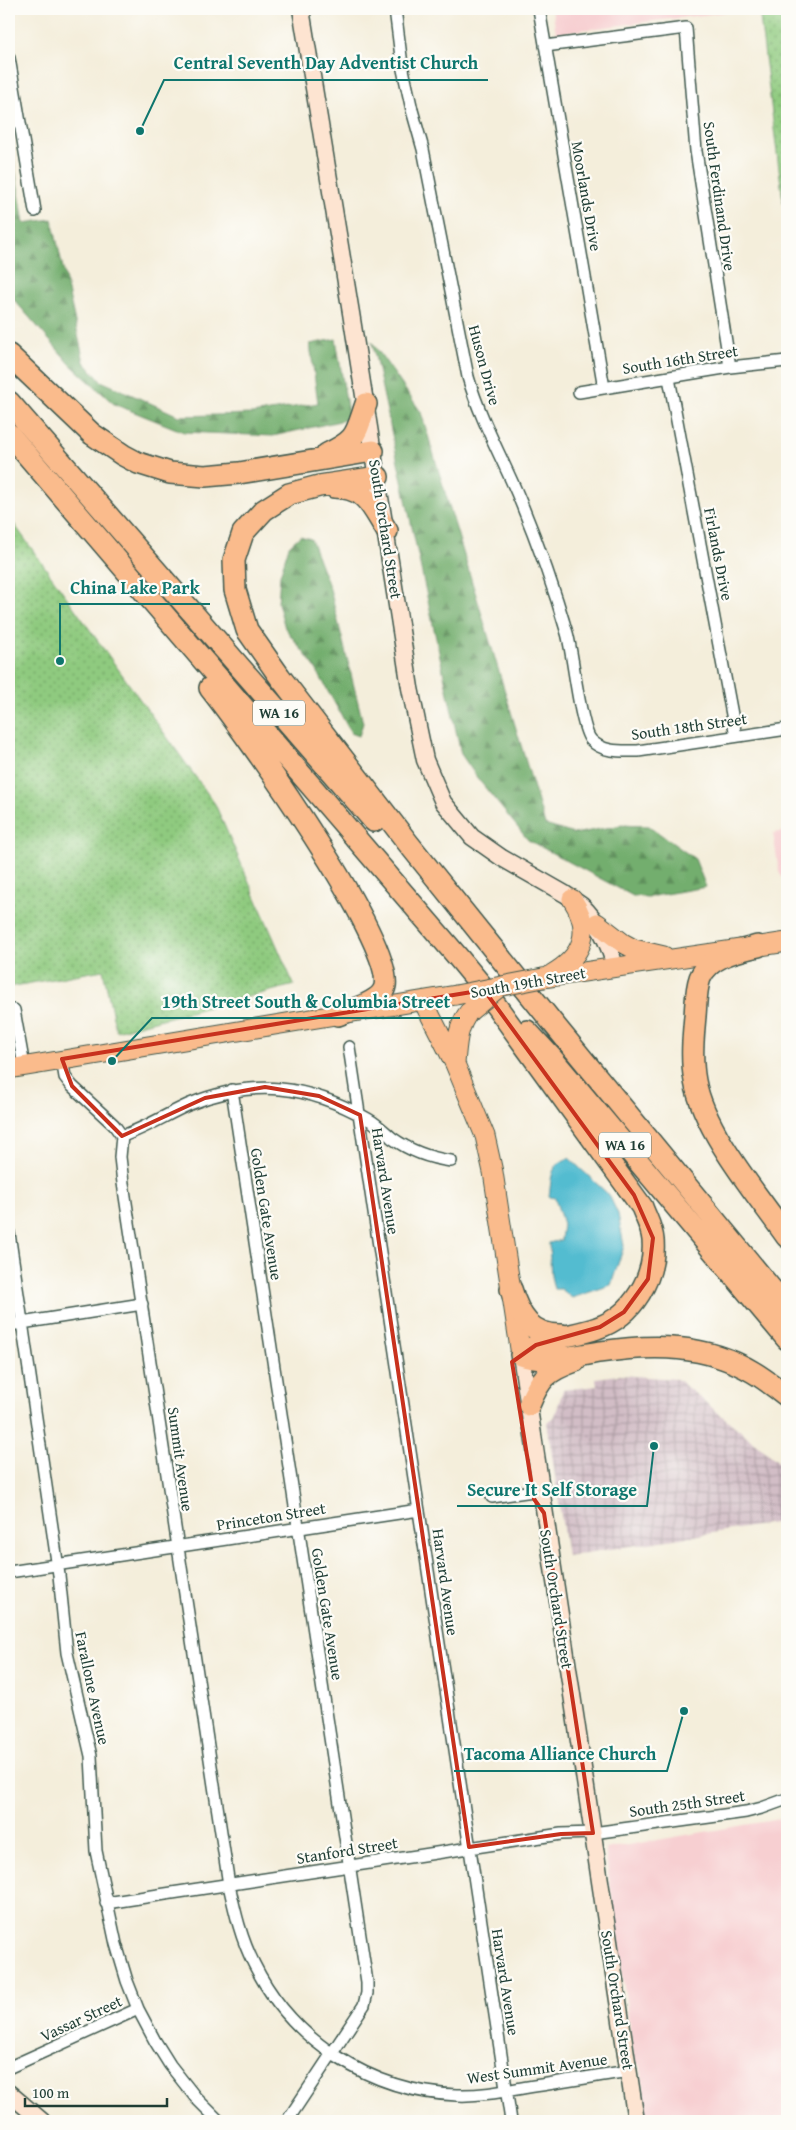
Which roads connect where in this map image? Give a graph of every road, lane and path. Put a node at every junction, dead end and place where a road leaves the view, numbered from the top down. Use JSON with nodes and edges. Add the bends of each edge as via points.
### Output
{"nodes":[{"id":1,"x":301,"y":9,"type":"edge"},
{"id":2,"x":394,"y":9,"type":"edge"},
{"id":3,"x":539,"y":9,"type":"edge"},
{"id":4,"x":545,"y":46,"type":"junction"},
{"id":5,"x":9,"y":58,"type":"edge"},
{"id":6,"x":35,"y":211,"type":"dead end"},
{"id":7,"x":9,"y":355,"type":"edge"},
{"id":8,"x":787,"y":361,"type":"edge"},
{"id":9,"x":9,"y":365,"type":"edge"},
{"id":10,"x":730,"y":367,"type":"junction"},
{"id":11,"x":669,"y":378,"type":"junction"},
{"id":12,"x":604,"y":388,"type":"junction"},
{"id":13,"x":579,"y":392,"type":"dead end"},
{"id":14,"x":9,"y":402,"type":"edge"},
{"id":15,"x":366,"y":404,"type":"junction"},
{"id":16,"x":9,"y":434,"type":"edge"},
{"id":17,"x":9,"y":438,"type":"edge"},
{"id":18,"x":374,"y":451,"type":"junction"},
{"id":19,"x":306,"y":462,"type":"junction"},
{"id":20,"x":378,"y":477,"type":"junction"},
{"id":21,"x":319,"y":486,"type":"junction"},
{"id":22,"x":387,"y":531,"type":"junction"},
{"id":23,"x":787,"y":729,"type":"edge"},
{"id":24,"x":736,"y":736,"type":"junction"},
{"id":25,"x":597,"y":744,"type":"joint"},
{"id":26,"x":572,"y":899,"type":"junction"},
{"id":27,"x":597,"y":923,"type":"junction"},
{"id":28,"x":787,"y":942,"type":"edge"},
{"id":29,"x":758,"y":946,"type":"junction"},
{"id":30,"x":457,"y":956,"type":"junction"},
{"id":31,"x":675,"y":958,"type":"junction"},
{"id":32,"x":615,"y":967,"type":"junction"},
{"id":33,"x":551,"y":976,"type":"junction"},
{"id":34,"x":498,"y":988,"type":"junction"},
{"id":35,"x":423,"y":1001,"type":"junction"},
{"id":36,"x":14,"y":1010,"type":"dead end"},
{"id":37,"x":338,"y":1015,"type":"junction"},
{"id":38,"x":552,"y":1022,"type":"junction"},
{"id":39,"x":349,"y":1047,"type":"dead end"},
{"id":40,"x":62,"y":1060,"type":"junction"},
{"id":41,"x":455,"y":1064,"type":"junction"},
{"id":42,"x":16,"y":1067,"type":"edge"},
{"id":43,"x":232,"y":1090,"type":"junction"},
{"id":44,"x":360,"y":1115,"type":"junction"},
{"id":45,"x":122,"y":1136,"type":"junction"},
{"id":46,"x":451,"y":1161,"type":"dead end"},
{"id":47,"x":9,"y":1233,"type":"edge"},
{"id":48,"x":787,"y":1238,"type":"edge"},
{"id":49,"x":511,"y":1289,"type":"junction"},
{"id":50,"x":142,"y":1304,"type":"junction"},
{"id":51,"x":787,"y":1308,"type":"edge"},
{"id":52,"x":23,"y":1323,"type":"junction"},
{"id":53,"x":9,"y":1325,"type":"edge"},
{"id":54,"x":573,"y":1334,"type":"junction"},
{"id":55,"x":787,"y":1340,"type":"edge"},
{"id":56,"x":520,"y":1345,"type":"junction"},
{"id":57,"x":609,"y":1350,"type":"junction"},
{"id":58,"x":787,"y":1388,"type":"edge"},
{"id":59,"x":787,"y":1396,"type":"edge"},
{"id":60,"x":529,"y":1405,"type":"junction"},
{"id":61,"x":533,"y":1491,"type":"junction"},
{"id":62,"x":492,"y":1497,"type":"dead end"},
{"id":63,"x":543,"y":1506,"type":"junction"},
{"id":64,"x":419,"y":1510,"type":"junction"},
{"id":65,"x":299,"y":1528,"type":"junction"},
{"id":66,"x":177,"y":1546,"type":"junction"},
{"id":67,"x":57,"y":1564,"type":"junction"},
{"id":68,"x":9,"y":1572,"type":"edge"},
{"id":69,"x":784,"y":1800,"type":"dead end"},
{"id":70,"x":592,"y":1833,"type":"junction"},
{"id":71,"x":469,"y":1847,"type":"junction"},
{"id":72,"x":349,"y":1866,"type":"junction"},
{"id":73,"x":229,"y":1885,"type":"junction"},
{"id":74,"x":106,"y":1903,"type":"junction"},
{"id":75,"x":138,"y":2009,"type":"junction"},
{"id":76,"x":331,"y":2054,"type":"junction"},
{"id":77,"x":9,"y":2064,"type":"edge"},
{"id":78,"x":629,"y":2071,"type":"junction"},
{"id":79,"x":506,"y":2090,"type":"junction"},
{"id":80,"x":9,"y":2093,"type":"edge"},
{"id":81,"x":42,"y":2121,"type":"edge"},
{"id":82,"x":219,"y":2121,"type":"edge"},
{"id":83,"x":287,"y":2121,"type":"edge"},
{"id":84,"x":511,"y":2121,"type":"edge"},
{"id":85,"x":636,"y":2121,"type":"edge"}],
"edges":[{"from":1,"to":15,"type":"main road","name":"South Orchard Street"},
{"from":2,"to":25,"type":"street","name":"Huson Drive","via":[[402,64],[423,149],[468,377],[477,407],[533,532],[568,635],[585,724],[590,739]]},
{"from":3,"to":4,"type":"street","name":"Moorlands Drive"},
{"from":4,"to":10,"type":"street","name":"South Ferdinand Drive","via":[[686,28],[696,151]]},
{"from":4,"to":12,"type":"street","name":"Moorlands Drive"},
{"from":5,"to":6,"type":"street"},
{"from":7,"to":19,"type":"highway","via":[[92,434],[138,463],[170,473],[205,476]]},
{"from":8,"to":10,"type":"street","name":"South 16th Street"},
{"from":9,"to":19,"type":"highway","via":[[81,437],[106,456],[149,476],[186,485],[220,484],[267,477]]},
{"from":10,"to":11,"type":"street","name":"South 16th Street"},
{"from":11,"to":12,"type":"street","name":"South 16th Street"},
{"from":11,"to":24,"type":"street","name":"Firlands Drive"},
{"from":12,"to":13,"type":"street","name":"South 16th Street"},
{"from":14,"to":38,"type":"highway","number":"WA 16"},
{"from":15,"to":18,"type":"main road","name":"South Orchard Street"},
{"from":15,"to":19,"type":"highway","via":[[355,436],[344,446]]},
{"from":16,"to":30,"type":"highway","number":"WA 16"},
{"from":17,"to":37,"type":"highway","via":[[239,725],[347,889],[369,932],[385,981],[380,995]]},
{"from":18,"to":19,"type":"highway"},
{"from":18,"to":20,"type":"main road","name":"South Orchard Street"},
{"from":20,"to":21,"type":"highway"},
{"from":20,"to":22,"type":"main road","name":"South Orchard Street"},
{"from":21,"to":22,"type":"highway","via":[[349,488],[366,497]]},
{"from":21,"to":38,"type":"highway","via":[[289,494],[264,510],[243,533],[234,560],[234,590],[247,630],[402,836]]},
{"from":22,"to":26,"type":"main road","name":"South Orchard Street","via":[[417,723],[438,793],[451,814],[472,837]]},
{"from":23,"to":24,"type":"street","name":"South 18th Street"},
{"from":24,"to":25,"type":"street","name":"South 18th Street","via":[[638,751],[616,752]]},
{"from":26,"to":27,"type":"main road","name":"South Orchard Street"},
{"from":26,"to":33,"type":"main road","via":[[580,912],[580,949],[572,960]]},
{"from":27,"to":31,"type":"main road","via":[[634,949]]},
{"from":27,"to":32,"type":"main road","name":"South Orchard Street","via":[[611,950]]},
{"from":28,"to":29,"type":"main road","name":"South 19th Street"},
{"from":29,"to":31,"type":"main road","name":"South 19th Street"},
{"from":29,"to":48,"type":"highway","via":[[717,960],[700,977],[693,1040],[695,1081],[706,1117]]},
{"from":30,"to":54,"type":"highway","via":[[629,1188],[650,1226],[653,1249],[645,1285],[624,1312],[609,1323]]},
{"from":30,"to":55,"type":"highway","number":"WA 16","via":[[550,1056]]},
{"from":31,"to":32,"type":"main road","name":"South 19th Street"},
{"from":32,"to":33,"type":"main road","name":"South 19th Street"},
{"from":33,"to":34,"type":"main road","name":"South 19th Street","bridge":true},
{"from":34,"to":35,"type":"main road","name":"South 19th Street","bridge":true},
{"from":34,"to":41,"type":"main road","bridge":true,"via":[[463,1020]]},
{"from":35,"to":37,"type":"main road","name":"South 19th Street"},
{"from":35,"to":41,"type":"main road","name":"South Orchard Street"},
{"from":36,"to":42,"type":"street"},
{"from":37,"to":40,"type":"main road","name":"South 19th Street"},
{"from":38,"to":51,"type":"highway","number":"WA 16"},
{"from":39,"to":44,"type":"street","name":"Harvard Avenue"},
{"from":40,"to":42,"type":"main road","name":"South 19th Street"},
{"from":40,"to":45,"type":"street","via":[[66,1078],[72,1086]]},
{"from":41,"to":49,"type":"main road","name":"South Orchard Street","via":[[479,1119],[489,1152]]},
{"from":43,"to":44,"type":"street","via":[[265,1087],[319,1096]]},
{"from":43,"to":45,"type":"street","via":[[189,1104]]},
{"from":43,"to":65,"type":"street","name":"Golden Gate Avenue"},
{"from":44,"to":46,"type":"street","via":[[408,1148]]},
{"from":44,"to":64,"type":"street","name":"Harvard Avenue"},
{"from":45,"to":50,"type":"street","name":"Summit Avenue","via":[[122,1174]]},
{"from":47,"to":52,"type":"street","name":"Farallone Avenue"},
{"from":49,"to":54,"type":"highway","via":[[521,1314],[532,1326],[548,1334]]},
{"from":49,"to":56,"type":"main road","name":"South Orchard Street"},
{"from":50,"to":52,"type":"street"},
{"from":50,"to":66,"type":"street","name":"Summit Avenue"},
{"from":52,"to":53,"type":"street"},
{"from":52,"to":67,"type":"street","name":"Farallone Avenue"},
{"from":54,"to":56,"type":"highway"},
{"from":56,"to":57,"type":"highway","via":[[540,1359]]},
{"from":56,"to":60,"type":"main road","name":"South Orchard Street"},
{"from":56,"to":61,"type":"main road","via":[[510,1348]]},
{"from":57,"to":58,"type":"highway","via":[[643,1340],[672,1339],[700,1343],[743,1358]]},
{"from":57,"to":59,"type":"highway","via":[[658,1346],[701,1352],[752,1372]]},
{"from":57,"to":60,"type":"highway","via":[[554,1370],[540,1381]]},
{"from":60,"to":63,"type":"main road","name":"South Orchard Street"},
{"from":61,"to":62,"type":"street"},
{"from":61,"to":63,"type":"main road","via":[[534,1499]]},
{"from":63,"to":70,"type":"main road","name":"South Orchard Street"},
{"from":64,"to":65,"type":"street","name":"Princeton Street"},
{"from":64,"to":71,"type":"street","name":"Harvard Avenue"},
{"from":65,"to":66,"type":"street","name":"Princeton Street"},
{"from":65,"to":72,"type":"street","name":"Golden Gate Avenue"},
{"from":66,"to":67,"type":"street","name":"Princeton Street"},
{"from":66,"to":73,"type":"street","name":"Summit Avenue"},
{"from":67,"to":68,"type":"street","name":"Princeton Street"},
{"from":67,"to":74,"type":"street","name":"Farallone Avenue","via":[[67,1653],[91,1756],[96,1851]]},
{"from":69,"to":70,"type":"street","name":"South 25th Street","via":[[746,1812]]},
{"from":70,"to":71,"type":"street","name":"Stanford Street","via":[[561,1834]]},
{"from":70,"to":78,"type":"main road","name":"South Orchard Street"},
{"from":71,"to":72,"type":"street","name":"Stanford Street"},
{"from":71,"to":79,"type":"street","name":"Harvard Avenue"},
{"from":72,"to":73,"type":"street","name":"Stanford Street"},
{"from":72,"to":76,"type":"street","name":"Golden Gate Avenue","via":[[367,1993],[364,2005]]},
{"from":73,"to":74,"type":"street","name":"Stanford Street"},
{"from":73,"to":76,"type":"street","name":"West Summit Avenue","via":[[246,1948],[266,1986],[295,2023]]},
{"from":74,"to":75,"type":"street","name":"Farallone Avenue"},
{"from":75,"to":77,"type":"street","name":"Vassar Street"},
{"from":75,"to":82,"type":"street","name":"Farallone Avenue","via":[[170,2065]]},
{"from":76,"to":79,"type":"street","name":"West Summit Avenue","via":[[372,2076],[411,2089],[458,2095]]},
{"from":76,"to":83,"type":"street","name":"Golden Gate Avenue"},
{"from":78,"to":79,"type":"street","name":"West Summit Avenue"},
{"from":78,"to":85,"type":"main road","name":"South Orchard Street"},
{"from":79,"to":84,"type":"street","name":"Harvard Avenue"},
{"from":80,"to":81,"type":"main road"}]}
